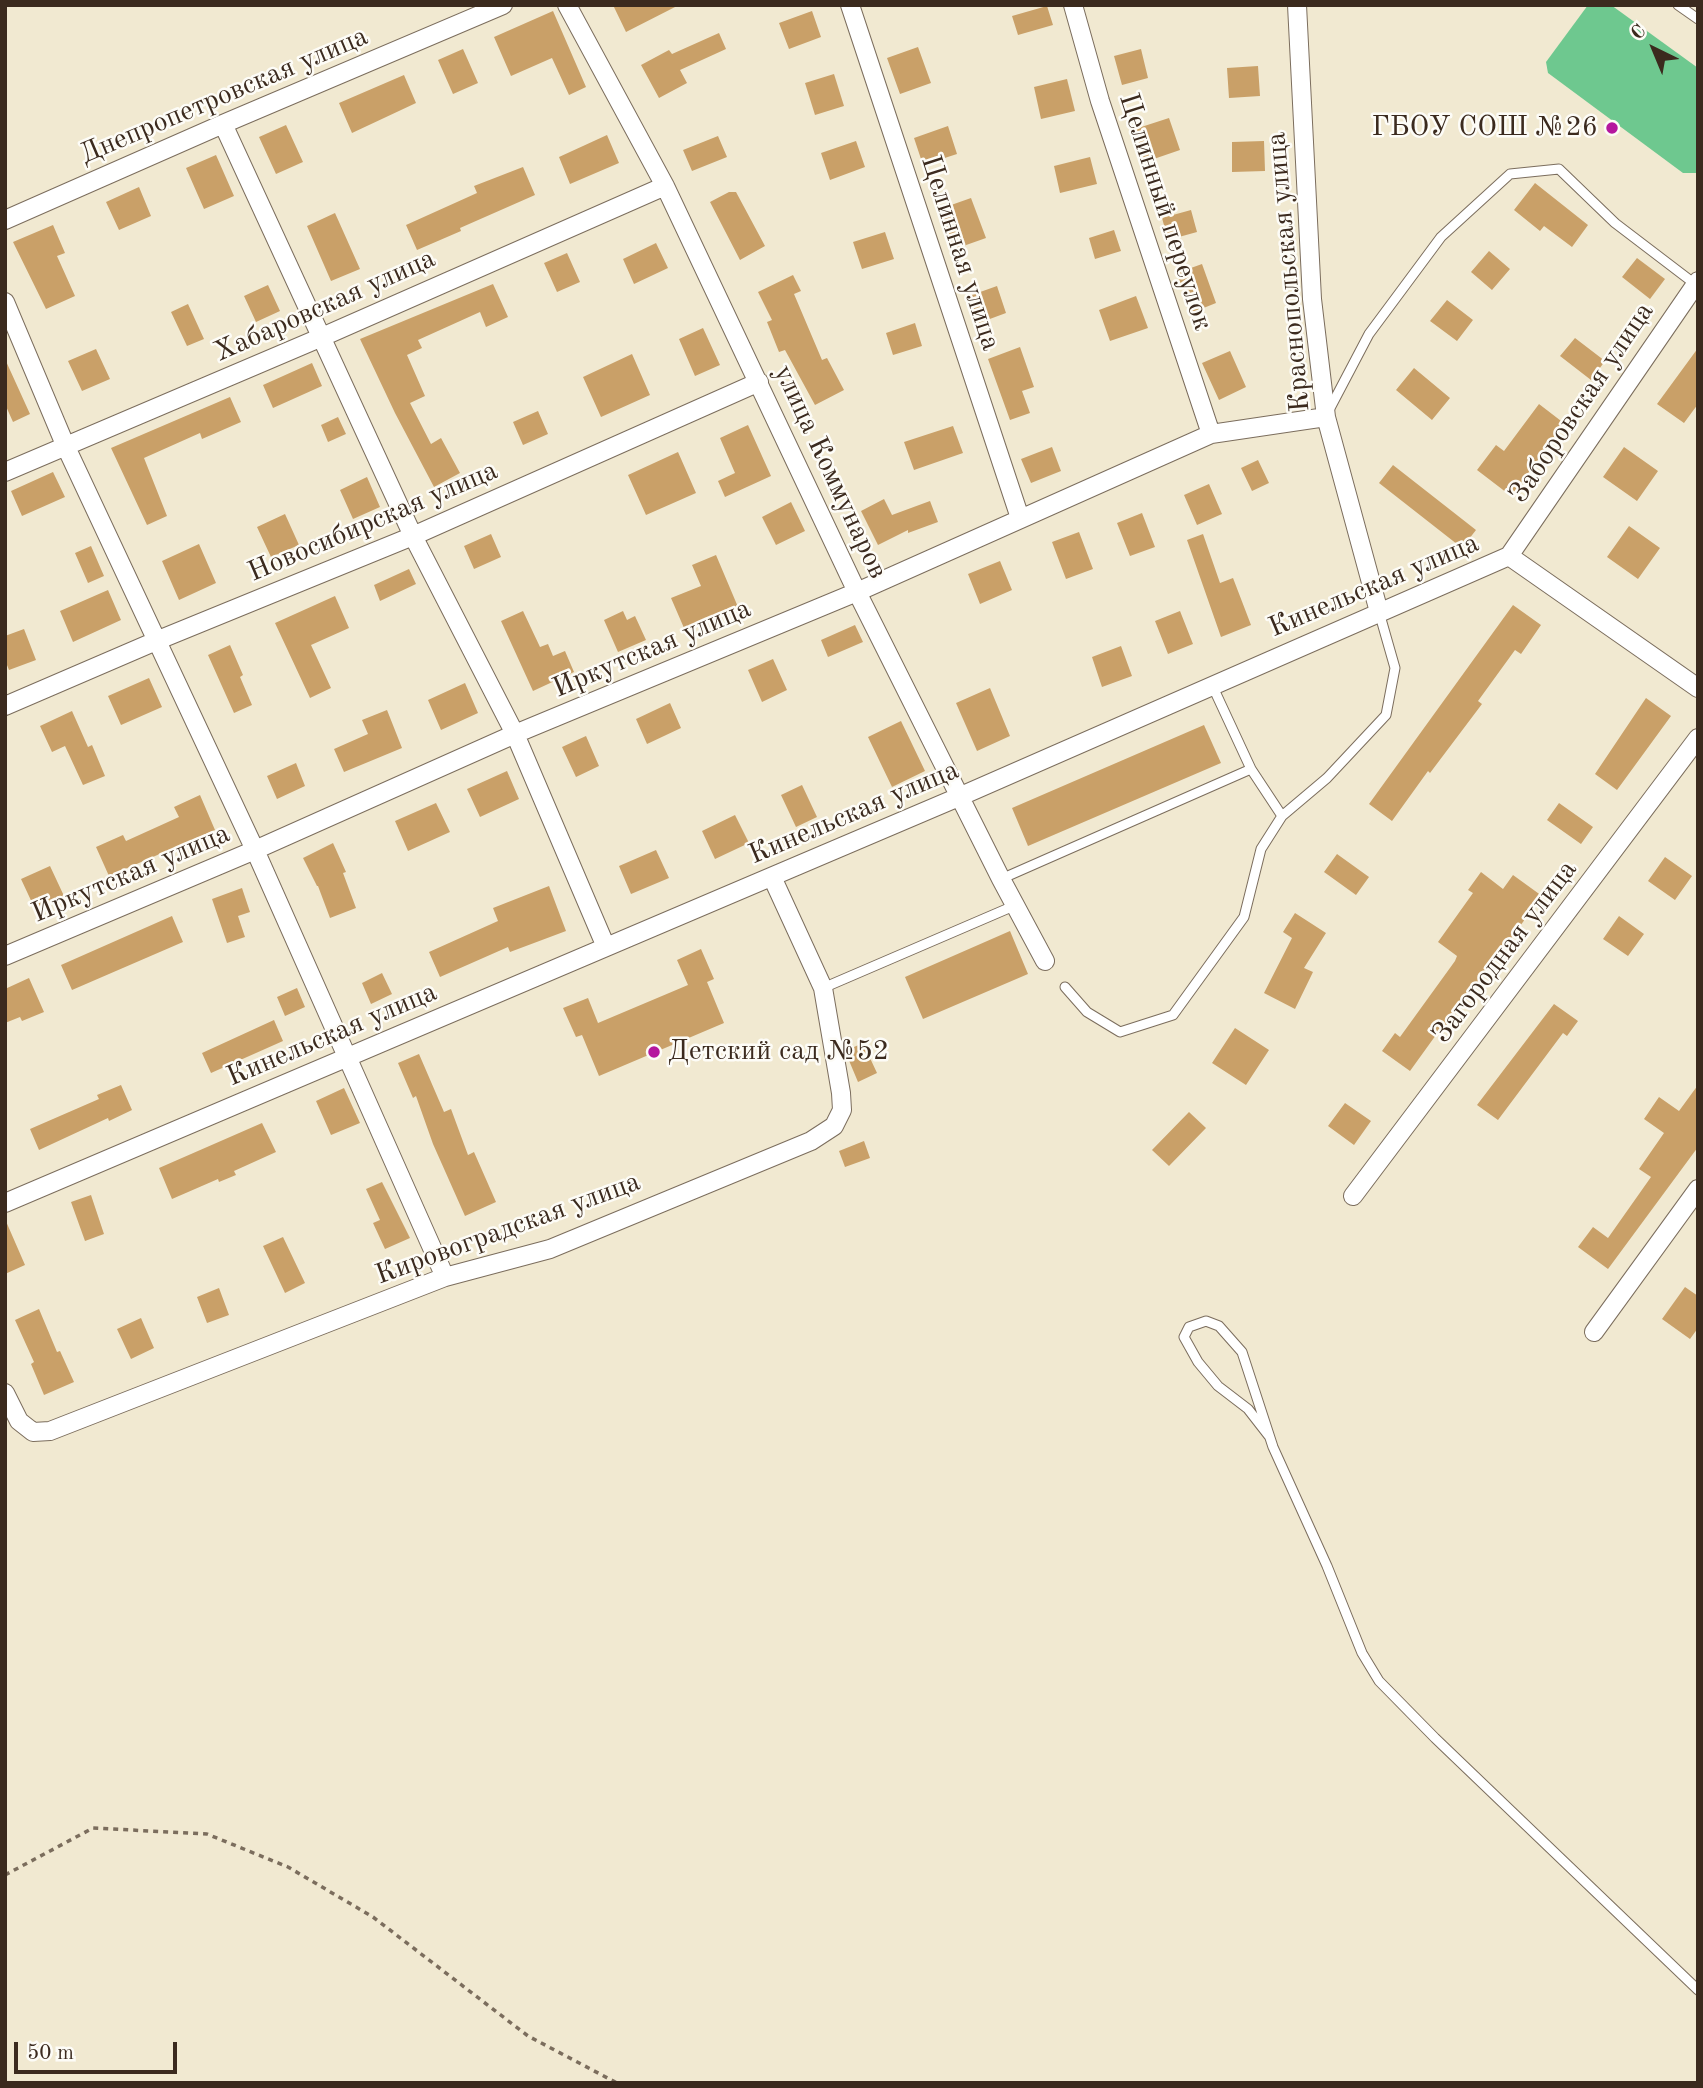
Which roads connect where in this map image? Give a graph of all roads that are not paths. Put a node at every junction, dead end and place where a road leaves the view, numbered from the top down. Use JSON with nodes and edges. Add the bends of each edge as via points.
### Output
{"nodes":[{"id":1,"x":503,"y":5,"type":"edge"},
{"id":2,"x":567,"y":5,"type":"edge"},
{"id":3,"x":850,"y":5,"type":"edge"},
{"id":4,"x":1073,"y":5,"type":"edge"},
{"id":5,"x":1297,"y":5,"type":"edge"},
{"id":6,"x":1678,"y":5,"type":"edge"},
{"id":7,"x":1698,"y":19,"type":"edge"},
{"id":8,"x":223,"y":124,"type":"junction"},
{"id":9,"x":665,"y":186,"type":"junction"},
{"id":10,"x":5,"y":220,"type":"edge"},
{"id":11,"x":1697,"y":282,"type":"edge"},
{"id":12,"x":5,"y":302,"type":"edge"},
{"id":13,"x":323,"y":337,"type":"junction"},
{"id":14,"x":759,"y":382,"type":"junction"},
{"id":15,"x":1326,"y":417,"type":"junction"},
{"id":16,"x":1210,"y":434,"type":"junction"},
{"id":17,"x":66,"y":447,"type":"junction"},
{"id":18,"x":5,"y":472,"type":"edge"},
{"id":19,"x":1020,"y":518,"type":"junction"},
{"id":20,"x":414,"y":536,"type":"junction"},
{"id":21,"x":1509,"y":556,"type":"junction"},
{"id":22,"x":857,"y":592,"type":"junction"},
{"id":23,"x":1379,"y":612,"type":"junction"},
{"id":24,"x":156,"y":641,"type":"junction"},
{"id":25,"x":1212,"y":685,"type":"junction"},
{"id":26,"x":1698,"y":688,"type":"edge"},
{"id":27,"x":5,"y":706,"type":"edge"},
{"id":28,"x":516,"y":734,"type":"junction"},
{"id":29,"x":1698,"y":738,"type":"edge"},
{"id":30,"x":1251,"y":769,"type":"junction"},
{"id":31,"x":961,"y":796,"type":"junction"},
{"id":32,"x":1282,"y":816,"type":"junction"},
{"id":33,"x":255,"y":850,"type":"junction"},
{"id":34,"x":772,"y":877,"type":"junction"},
{"id":35,"x":1001,"y":879,"type":"junction"},
{"id":36,"x":1016,"y":905,"type":"junction"},
{"id":37,"x":606,"y":947,"type":"junction"},
{"id":38,"x":5,"y":956,"type":"edge"},
{"id":39,"x":1045,"y":961,"type":"dead end"},
{"id":40,"x":1065,"y":986,"type":"dead end"},
{"id":41,"x":823,"y":988,"type":"junction"},
{"id":42,"x":346,"y":1057,"type":"junction"},
{"id":43,"x":1698,"y":1189,"type":"edge"},
{"id":44,"x":1353,"y":1196,"type":"dead end"},
{"id":45,"x":5,"y":1203,"type":"edge"},
{"id":46,"x":445,"y":1277,"type":"junction"},
{"id":47,"x":1594,"y":1332,"type":"dead end"},
{"id":48,"x":5,"y":1393,"type":"edge"},
{"id":49,"x":1269,"y":1436,"type":"dead end"},
{"id":50,"x":1698,"y":1990,"type":"edge"}],
"edges":[{"from":1,"to":8,"type":"street","name":"Днепропетровская улица"},
{"from":2,"to":9,"type":"street","name":"улица Коммунаров"},
{"from":3,"to":19,"type":"street","name":"Целинная улица"},
{"from":4,"to":16,"type":"street","name":"Целинный переулок"},
{"from":5,"to":15,"type":"street","name":"Краснопольская улица","via":[[1312,299]]},
{"from":6,"to":7,"type":"lane"},
{"from":8,"to":10,"type":"street","name":"Днепропетровская улица"},
{"from":8,"to":13,"type":"street"},
{"from":9,"to":13,"type":"street","name":"Хабаровская улица"},
{"from":9,"to":14,"type":"street","name":"улица Коммунаров"},
{"from":11,"to":15,"type":"lane","via":[[1615,223],[1559,169],[1510,174],[1441,237],[1369,334]]},
{"from":11,"to":21,"type":"street","name":"Заборовская улица"},
{"from":12,"to":17,"type":"street"},
{"from":13,"to":17,"type":"street","name":"Хабаровская улица"},
{"from":13,"to":20,"type":"street"},
{"from":14,"to":20,"type":"street","name":"Новосибирская улица"},
{"from":14,"to":22,"type":"street","name":"улица Коммунаров"},
{"from":15,"to":16,"type":"street","name":"Иркутская улица"},
{"from":15,"to":23,"type":"street","name":"Краснопольская улица"},
{"from":16,"to":19,"type":"street","name":"Иркутская улица"},
{"from":17,"to":18,"type":"street","name":"Хабаровская улица"},
{"from":17,"to":24,"type":"street"},
{"from":19,"to":22,"type":"street","name":"Иркутская улица"},
{"from":20,"to":24,"type":"street","name":"Новосибирская улица"},
{"from":20,"to":28,"type":"street"},
{"from":21,"to":23,"type":"street","name":"Кинельская улица"},
{"from":21,"to":26,"type":"street","name":"Кинельская улица"},
{"from":22,"to":28,"type":"street","name":"Иркутская улица"},
{"from":22,"to":31,"type":"street","name":"улица Коммунаров"},
{"from":23,"to":25,"type":"street","name":"Кинельская улица"},
{"from":23,"to":32,"type":"lane","via":[[1395,668],[1386,715],[1327,778]]},
{"from":24,"to":27,"type":"street","name":"Новосибирская улица"},
{"from":24,"to":33,"type":"street"},
{"from":25,"to":30,"type":"lane"},
{"from":25,"to":31,"type":"street","name":"Кинельская улица"},
{"from":28,"to":33,"type":"street","name":"Иркутская улица"},
{"from":28,"to":37,"type":"street"},
{"from":29,"to":44,"type":"street","name":"Загородная улица"},
{"from":30,"to":32,"type":"lane"},
{"from":30,"to":35,"type":"lane"},
{"from":31,"to":34,"type":"street","name":"Кинельская улица"},
{"from":31,"to":35,"type":"street","name":"улица Коммунаров"},
{"from":32,"to":40,"type":"lane","via":[[1261,849],[1244,917],[1173,1014],[1120,1032],[1087,1012]]},
{"from":33,"to":38,"type":"street","name":"Иркутская улица"},
{"from":33,"to":42,"type":"street"},
{"from":34,"to":37,"type":"street","name":"Кинельская улица"},
{"from":34,"to":41,"type":"street","name":"Кировоградская улица"},
{"from":35,"to":36,"type":"street","name":"улица Коммунаров"},
{"from":36,"to":39,"type":"street","name":"улица Коммунаров"},
{"from":36,"to":41,"type":"lane"},
{"from":37,"to":42,"type":"street","name":"Кинельская улица"},
{"from":41,"to":46,"type":"street","name":"Кировоградская улица","via":[[841,1093],[842,1110],[834,1126],[811,1141],[550,1249]]},
{"from":42,"to":45,"type":"street","name":"Кинельская улица"},
{"from":42,"to":46,"type":"street"},
{"from":43,"to":47,"type":"street"},
{"from":46,"to":48,"type":"street","name":"Кировоградская улица","via":[[50,1432],[33,1432],[19,1421]]},
{"from":49,"to":50,"type":"lane","via":[[1248,1409],[1218,1386],[1198,1362],[1184,1337],[1189,1327],[1206,1321],[1219,1326],[1242,1352],[1273,1447],[1362,1653],[1379,1681]]}]}
